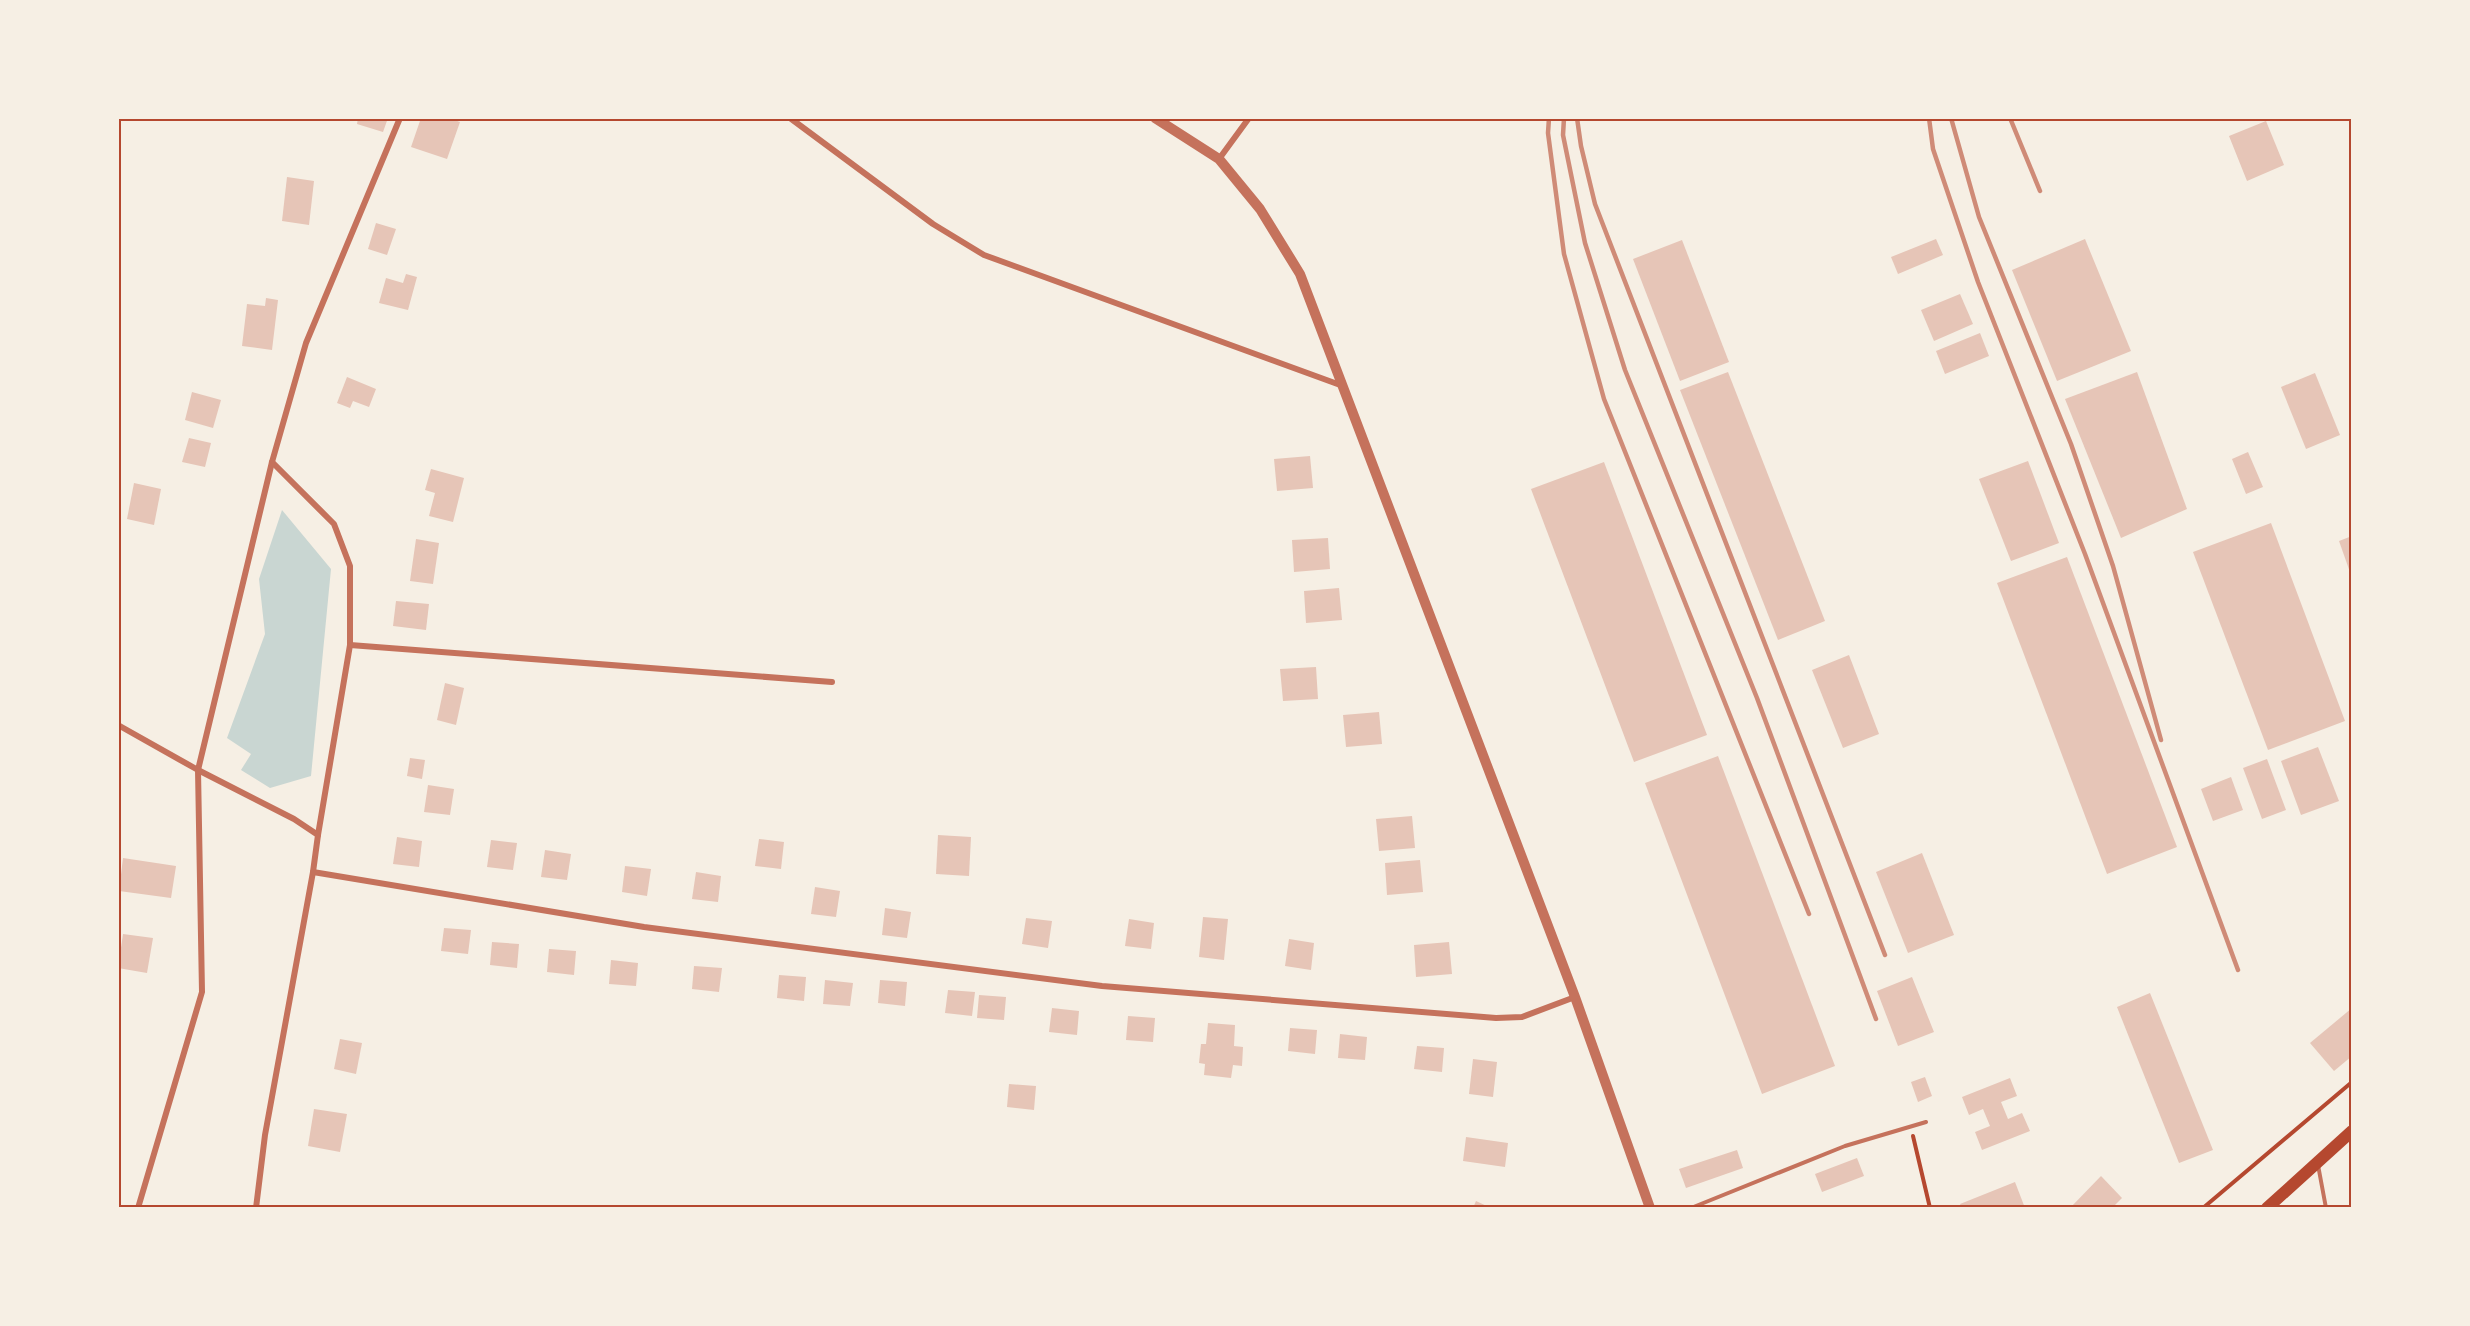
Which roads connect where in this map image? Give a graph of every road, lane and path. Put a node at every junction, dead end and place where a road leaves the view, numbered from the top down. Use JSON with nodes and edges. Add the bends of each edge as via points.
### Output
{"nodes":[{"id":1,"x":400,"y":118,"type":"edge"},
{"id":2,"x":790,"y":118,"type":"edge"},
{"id":3,"x":1155,"y":118,"type":"edge"},
{"id":4,"x":1249,"y":118,"type":"edge"},
{"id":5,"x":1219,"y":159,"type":"junction"},
{"id":6,"x":1343,"y":386,"type":"junction"},
{"id":7,"x":272,"y":462,"type":"junction"},
{"id":8,"x":350,"y":645,"type":"junction"},
{"id":9,"x":832,"y":682,"type":"dead end"},
{"id":10,"x":118,"y":725,"type":"edge"},
{"id":11,"x":198,"y":770,"type":"junction"},
{"id":12,"x":318,"y":835,"type":"junction"},
{"id":13,"x":314,"y":872,"type":"junction"},
{"id":14,"x":1575,"y":997,"type":"junction"},
{"id":15,"x":2352,"y":1082,"type":"edge"},
{"id":16,"x":1926,"y":1122,"type":"dead end"},
{"id":17,"x":1911,"y":1126,"type":"junction"},
{"id":18,"x":2352,"y":1131,"type":"edge"},
{"id":19,"x":2318,"y":1162,"type":"junction"},
{"id":20,"x":138,"y":1208,"type":"edge"},
{"id":21,"x":256,"y":1208,"type":"edge"},
{"id":22,"x":1650,"y":1208,"type":"edge"},
{"id":23,"x":1691,"y":1208,"type":"edge"},
{"id":24,"x":1930,"y":1208,"type":"edge"},
{"id":25,"x":2203,"y":1208,"type":"edge"},
{"id":26,"x":2266,"y":1208,"type":"edge"},
{"id":27,"x":2326,"y":1208,"type":"edge"}],
"edges":[{"from":1,"to":7,"type":"street","via":[[306,343]]},
{"from":2,"to":6,"type":"street","via":[[933,224],[984,255]]},
{"from":3,"to":5,"type":"street"},
{"from":4,"to":5,"type":"street"},
{"from":5,"to":6,"type":"street","via":[[1260,209],[1300,274]]},
{"from":6,"to":14,"type":"street"},
{"from":7,"to":8,"type":"street","via":[[334,524],[350,566]]},
{"from":7,"to":11,"type":"street"},
{"from":8,"to":9,"type":"street"},
{"from":8,"to":12,"type":"street"},
{"from":10,"to":11,"type":"street"},
{"from":11,"to":12,"type":"street"},
{"from":11,"to":20,"type":"street","via":[[202,992]]},
{"from":12,"to":13,"type":"street"},
{"from":13,"to":14,"type":"street","via":[[644,927],[1102,986],[1496,1018],[1522,1017]]},
{"from":13,"to":21,"type":"street","via":[[265,1135]]},
{"from":14,"to":22,"type":"street"},
{"from":15,"to":25,"type":"path"},
{"from":16,"to":17,"type":"lane"},
{"from":17,"to":23,"type":"lane","via":[[1845,1146]]},
{"from":17,"to":24,"type":"path"},
{"from":18,"to":19,"type":"main road"},
{"from":19,"to":26,"type":"main road"},
{"from":19,"to":27,"type":"lane"}]}
